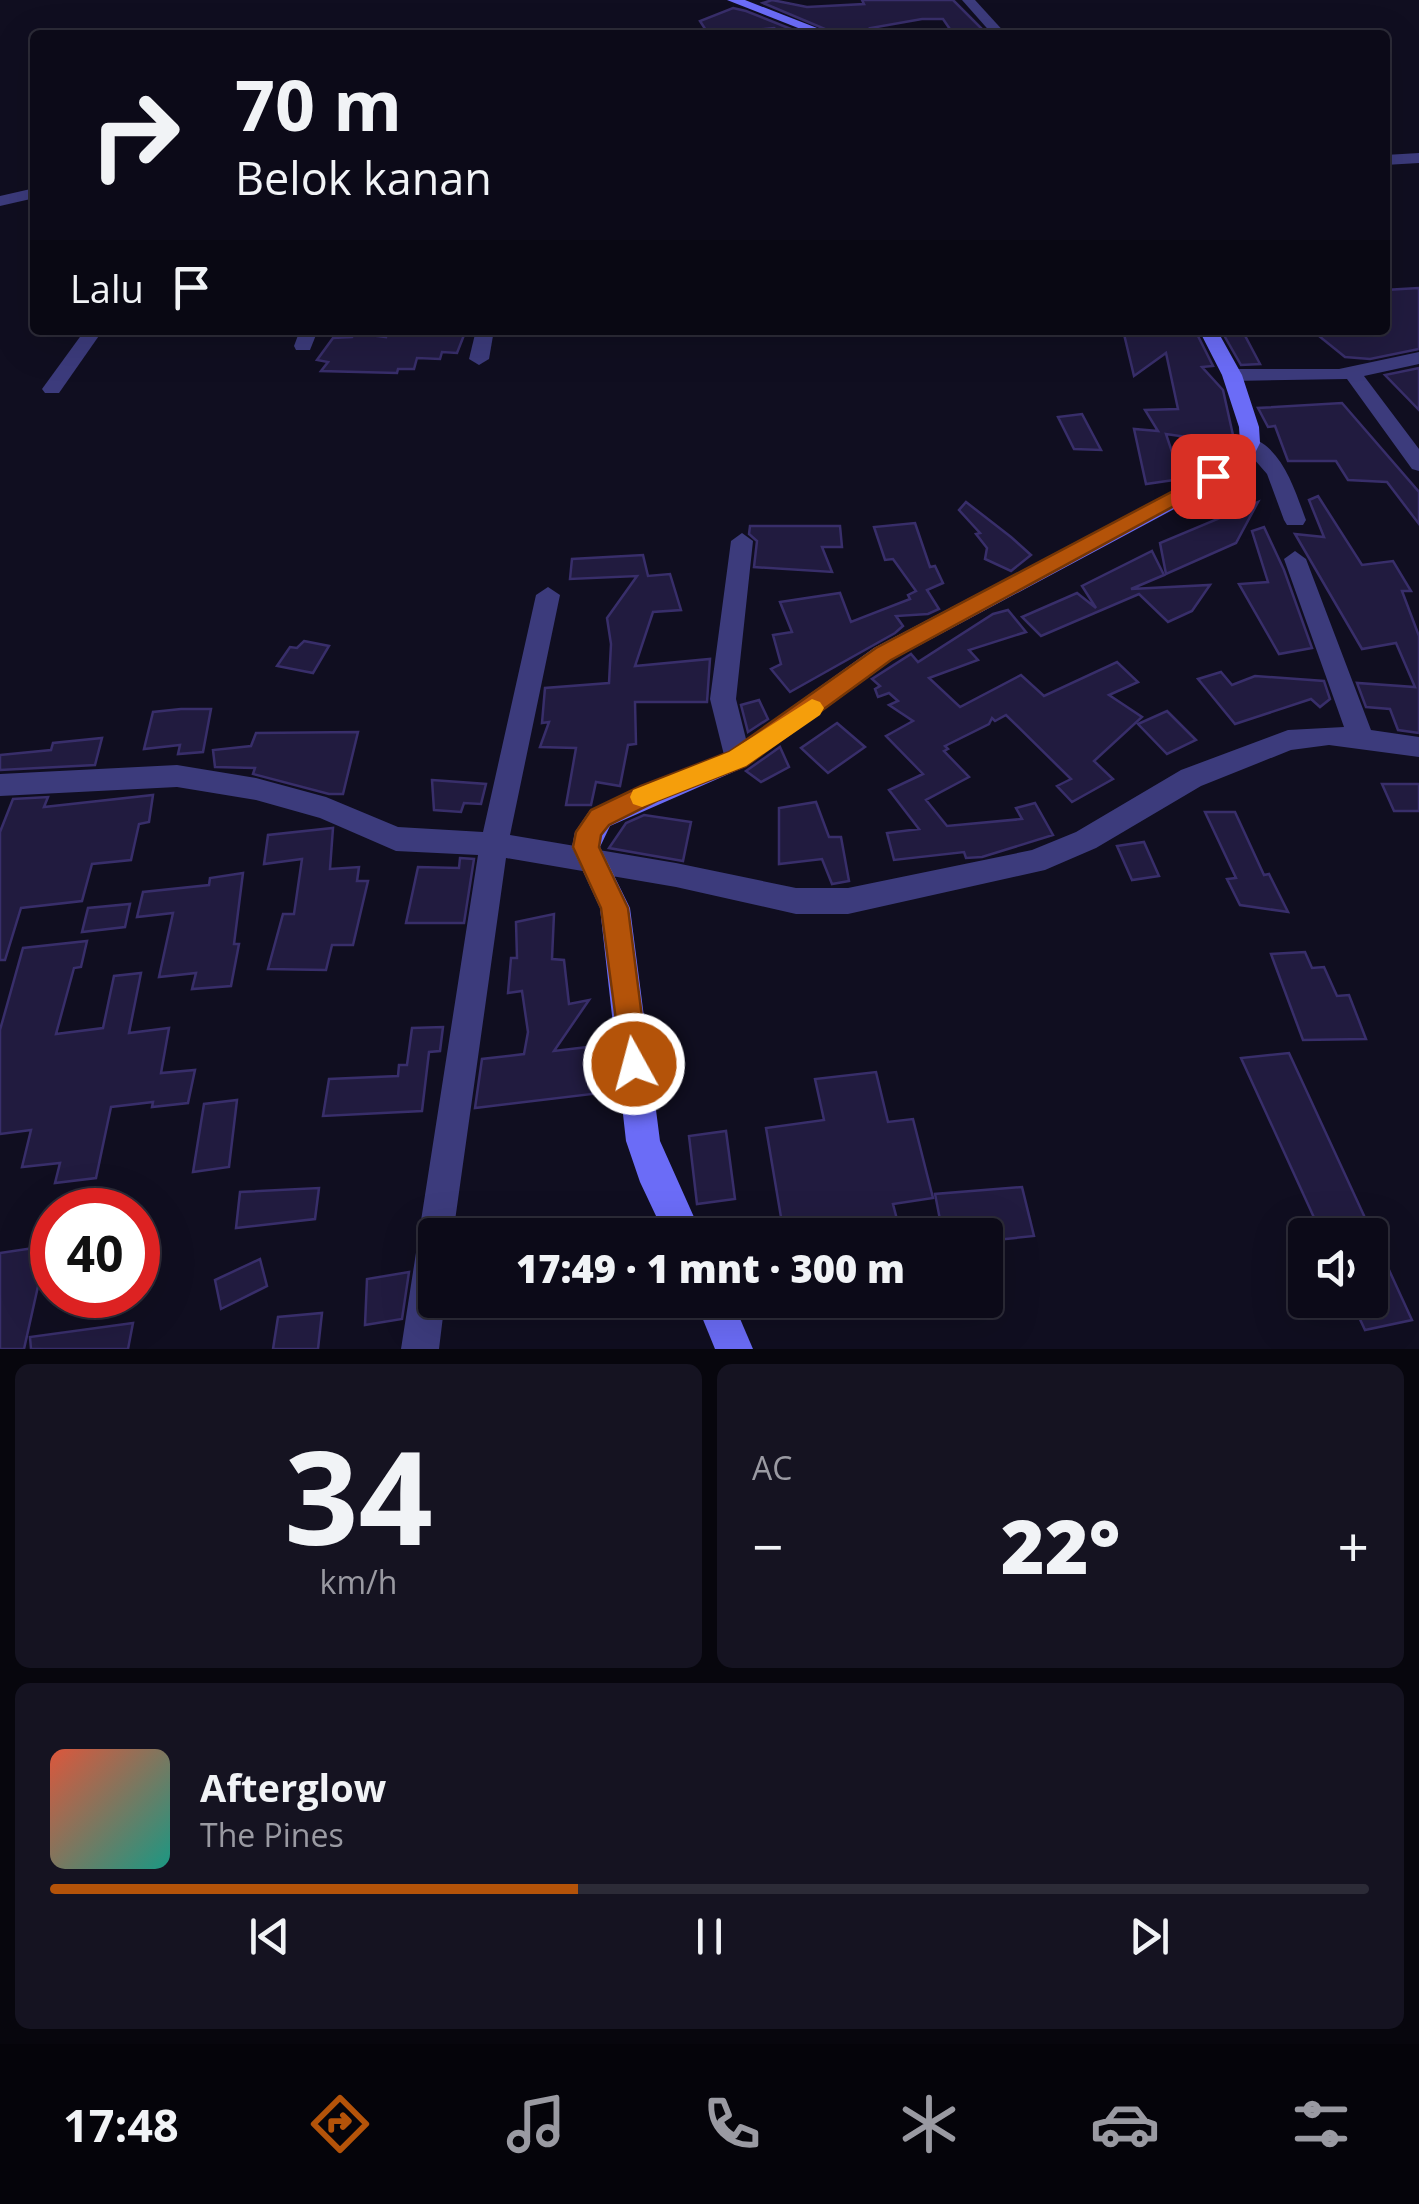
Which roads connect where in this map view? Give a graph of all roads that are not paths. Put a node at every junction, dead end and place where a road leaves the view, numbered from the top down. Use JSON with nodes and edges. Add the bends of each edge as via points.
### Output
{"nodes":[{"id":1,"x":732,"y":0,"type":"edge"},
{"id":2,"x":968,"y":0,"type":"edge"},
{"id":3,"x":814,"y":30,"type":"edge"},
{"id":4,"x":995,"y":30,"type":"edge"},
{"id":5,"x":1419,"y":158,"type":"edge"},
{"id":6,"x":1390,"y":160,"type":"edge"},
{"id":7,"x":30,"y":194,"type":"edge"},
{"id":8,"x":0,"y":201,"type":"edge"},
{"id":9,"x":90,"y":335,"type":"edge"},
{"id":10,"x":484,"y":335,"type":"edge"},
{"id":11,"x":1211,"y":335,"type":"edge"},
{"id":12,"x":1419,"y":358,"type":"edge"},
{"id":13,"x":479,"y":359,"type":"dead end"},
{"id":14,"x":1352,"y":373,"type":"junction"},
{"id":15,"x":1232,"y":376,"type":"junction"},
{"id":16,"x":52,"y":389,"type":"dead end"},
{"id":17,"x":1250,"y":443,"type":"junction"},
{"id":18,"x":1419,"y":464,"type":"edge"},
{"id":19,"x":1295,"y":520,"type":"dead end"},
{"id":20,"x":742,"y":541,"type":"dead end"},
{"id":21,"x":1295,"y":559,"type":"dead end"},
{"id":22,"x":548,"y":595,"type":"dead end"},
{"id":23,"x":1361,"y":738,"type":"junction"},
{"id":24,"x":1419,"y":746,"type":"edge"},
{"id":25,"x":738,"y":759,"type":"junction"},
{"id":26,"x":0,"y":785,"type":"edge"},
{"id":27,"x":493,"y":844,"type":"junction"},
{"id":28,"x":589,"y":860,"type":"junction"},
{"id":29,"x":438,"y":1218,"type":"edge"},
{"id":30,"x":676,"y":1218,"type":"edge"},
{"id":31,"x":424,"y":1318,"type":"edge"},
{"id":32,"x":721,"y":1318,"type":"edge"},
{"id":33,"x":420,"y":1349,"type":"edge"},
{"id":34,"x":734,"y":1349,"type":"edge"}],
"edges":[{"from":1,"to":3,"type":"street"},
{"from":2,"to":4,"type":"street"},
{"from":5,"to":6,"type":"street"},
{"from":7,"to":8,"type":"street"},
{"from":9,"to":16,"type":"street"},
{"from":10,"to":13,"type":"street"},
{"from":11,"to":15,"type":"street"},
{"from":12,"to":14,"type":"street"},
{"from":14,"to":15,"type":"street"},
{"from":14,"to":18,"type":"street"},
{"from":15,"to":17,"type":"street"},
{"from":17,"to":19,"type":"street","via":[[1277,472]]},
{"from":17,"to":25,"type":"street","via":[[1242,458],[1183,495],[884,654]]},
{"from":20,"to":25,"type":"street","via":[[723,699]]},
{"from":21,"to":23,"type":"street"},
{"from":22,"to":27,"type":"street"},
{"from":23,"to":24,"type":"street"},
{"from":23,"to":28,"type":"street","via":[[1329,735],[1260,748],[1035,861],[848,901],[796,901]]},
{"from":25,"to":28,"type":"street","via":[[600,818],[588,832]]},
{"from":26,"to":27,"type":"street","via":[[177,776],[326,808],[396,839]]},
{"from":27,"to":28,"type":"street"},
{"from":27,"to":29,"type":"street"},
{"from":28,"to":30,"type":"street","via":[[614,908],[643,1142]]},
{"from":31,"to":33,"type":"street"},
{"from":32,"to":34,"type":"street"}]}
